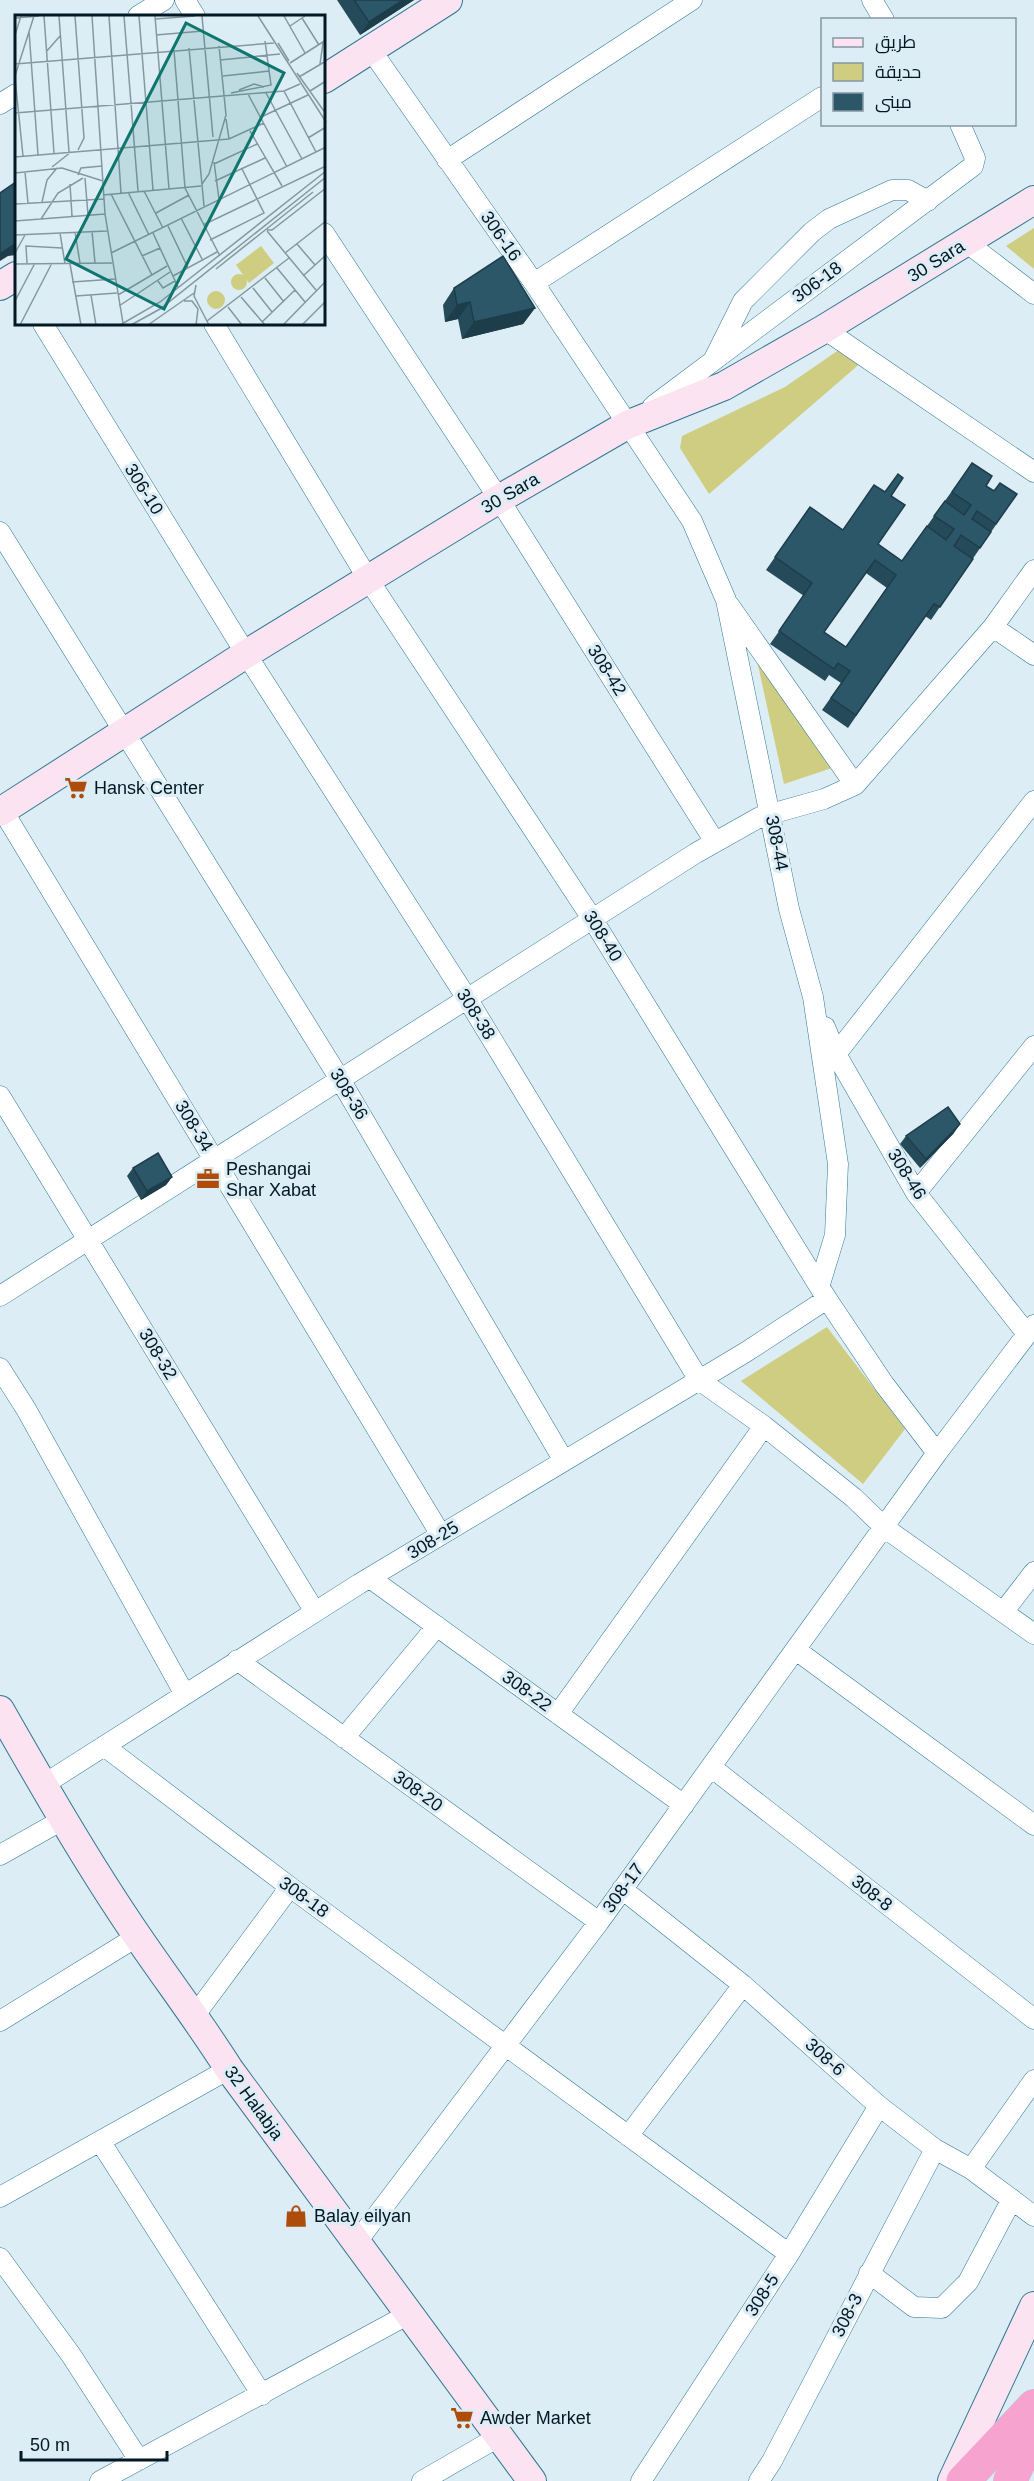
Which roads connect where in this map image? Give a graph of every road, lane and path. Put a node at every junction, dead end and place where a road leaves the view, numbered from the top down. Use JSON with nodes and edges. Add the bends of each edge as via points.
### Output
{"nodes":[{"id":1,"x":164,"y":0,"type":"edge"},
{"id":2,"x":185,"y":0,"type":"edge"},
{"id":3,"x":448,"y":0,"type":"edge"},
{"id":4,"x":692,"y":0,"type":"edge"},
{"id":5,"x":872,"y":0,"type":"edge"},
{"id":6,"x":140,"y":15,"type":"edge"},
{"id":7,"x":194,"y":15,"type":"edge"},
{"id":8,"x":883,"y":18,"type":"edge"},
{"id":9,"x":371,"y":50,"type":"junction"},
{"id":10,"x":326,"y":79,"type":"edge"},
{"id":11,"x":15,"y":95,"type":"edge"},
{"id":12,"x":821,"y":99,"type":"edge"},
{"id":13,"x":0,"y":104,"type":"edge"},
{"id":14,"x":961,"y":126,"type":"edge"},
{"id":15,"x":447,"y":160,"type":"junction"},
{"id":16,"x":1034,"y":200,"type":"edge"},
{"id":17,"x":928,"y":201,"type":"junction"},
{"id":18,"x":326,"y":236,"type":"edge"},
{"id":19,"x":966,"y":242,"type":"junction"},
{"id":20,"x":534,"y":283,"type":"junction"},
{"id":21,"x":1034,"y":294,"type":"edge"},
{"id":22,"x":44,"y":326,"type":"edge"},
{"id":23,"x":215,"y":326,"type":"edge"},
{"id":24,"x":824,"y":329,"type":"junction"},
{"id":25,"x":711,"y":364,"type":"junction"},
{"id":26,"x":627,"y":425,"type":"junction"},
{"id":27,"x":1031,"y":464,"type":"edge"},
{"id":28,"x":499,"y":499,"type":"junction"},
{"id":29,"x":0,"y":532,"type":"edge"},
{"id":30,"x":1034,"y":570,"type":"edge"},
{"id":31,"x":368,"y":579,"type":"junction"},
{"id":32,"x":726,"y":600,"type":"junction"},
{"id":33,"x":993,"y":627,"type":"junction"},
{"id":34,"x":246,"y":654,"type":"junction"},
{"id":35,"x":1034,"y":656,"type":"edge"},
{"id":36,"x":124,"y":732,"type":"junction"},
{"id":37,"x":855,"y":785,"type":"junction"},
{"id":38,"x":1034,"y":801,"type":"edge"},
{"id":39,"x":1,"y":809,"type":"edge"},
{"id":40,"x":772,"y":813,"type":"junction"},
{"id":41,"x":715,"y":842,"type":"junction"},
{"id":42,"x":593,"y":920,"type":"junction"},
{"id":43,"x":813,"y":997,"type":"junction"},
{"id":44,"x":468,"y":1000,"type":"junction"},
{"id":45,"x":1034,"y":1046,"type":"edge"},
{"id":46,"x":836,"y":1054,"type":"junction"},
{"id":47,"x":341,"y":1080,"type":"junction"},
{"id":48,"x":0,"y":1096,"type":"edge"},
{"id":49,"x":215,"y":1162,"type":"junction"},
{"id":50,"x":916,"y":1193,"type":"junction"},
{"id":51,"x":89,"y":1240,"type":"junction"},
{"id":52,"x":823,"y":1292,"type":"junction"},
{"id":53,"x":0,"y":1296,"type":"edge"},
{"id":54,"x":1031,"y":1329,"type":"edge"},
{"id":55,"x":0,"y":1368,"type":"edge"},
{"id":56,"x":699,"y":1380,"type":"junction"},
{"id":57,"x":764,"y":1426,"type":"junction"},
{"id":58,"x":937,"y":1453,"type":"junction"},
{"id":59,"x":564,"y":1461,"type":"junction"},
{"id":60,"x":885,"y":1528,"type":"junction"},
{"id":61,"x":441,"y":1535,"type":"junction"},
{"id":62,"x":1034,"y":1572,"type":"edge"},
{"id":63,"x":370,"y":1578,"type":"junction"},
{"id":64,"x":1004,"y":1611,"type":"junction"},
{"id":65,"x":315,"y":1612,"type":"junction"},
{"id":66,"x":437,"y":1626,"type":"junction"},
{"id":67,"x":1034,"y":1634,"type":"edge"},
{"id":68,"x":796,"y":1650,"type":"junction"},
{"id":69,"x":237,"y":1660,"type":"junction"},
{"id":70,"x":184,"y":1693,"type":"junction"},
{"id":71,"x":0,"y":1710,"type":"edge"},
{"id":72,"x":558,"y":1714,"type":"junction"},
{"id":73,"x":344,"y":1738,"type":"junction"},
{"id":74,"x":104,"y":1746,"type":"junction"},
{"id":75,"x":711,"y":1767,"type":"junction"},
{"id":76,"x":43,"y":1785,"type":"junction"},
{"id":77,"x":684,"y":1805,"type":"junction"},
{"id":78,"x":64,"y":1819,"type":"junction"},
{"id":79,"x":1034,"y":1825,"type":"edge"},
{"id":80,"x":0,"y":1855,"type":"edge"},
{"id":81,"x":290,"y":1887,"type":"junction"},
{"id":82,"x":622,"y":1889,"type":"junction"},
{"id":83,"x":599,"y":1922,"type":"junction"},
{"id":84,"x":138,"y":1936,"type":"junction"},
{"id":85,"x":743,"y":1985,"type":"junction"},
{"id":86,"x":195,"y":2015,"type":"junction"},
{"id":87,"x":1,"y":2019,"type":"edge"},
{"id":88,"x":1034,"y":2019,"type":"edge"},
{"id":89,"x":506,"y":2045,"type":"junction"},
{"id":90,"x":229,"y":2069,"type":"junction"},
{"id":91,"x":1034,"y":2080,"type":"edge"},
{"id":92,"x":879,"y":2106,"type":"junction"},
{"id":93,"x":628,"y":2136,"type":"junction"},
{"id":94,"x":100,"y":2141,"type":"junction"},
{"id":95,"x":935,"y":2149,"type":"junction"},
{"id":96,"x":970,"y":2169,"type":"junction"},
{"id":97,"x":0,"y":2197,"type":"edge"},
{"id":98,"x":1012,"y":2199,"type":"junction"},
{"id":99,"x":1034,"y":2216,"type":"edge"},
{"id":100,"x":356,"y":2244,"type":"junction"},
{"id":101,"x":789,"y":2254,"type":"junction"},
{"id":102,"x":0,"y":2258,"type":"edge"},
{"id":103,"x":869,"y":2273,"type":"junction"},
{"id":104,"x":1034,"y":2306,"type":"edge"},
{"id":105,"x":409,"y":2314,"type":"junction"},
{"id":106,"x":262,"y":2395,"type":"junction"},
{"id":107,"x":1034,"y":2406,"type":"edge"},
{"id":108,"x":1034,"y":2432,"type":"edge"},
{"id":109,"x":500,"y":2436,"type":"junction"},
{"id":110,"x":139,"y":2460,"type":"junction"},
{"id":111,"x":100,"y":2481,"type":"edge"},
{"id":112,"x":422,"y":2481,"type":"edge"},
{"id":113,"x":532,"y":2481,"type":"edge"},
{"id":114,"x":641,"y":2481,"type":"edge"},
{"id":115,"x":759,"y":2481,"type":"edge"},
{"id":116,"x":952,"y":2481,"type":"edge"},
{"id":117,"x":963,"y":2481,"type":"edge"},
{"id":118,"x":1010,"y":2481,"type":"edge"}],
"edges":[{"from":1,"to":6,"type":"street"},
{"from":2,"to":7,"type":"street"},
{"from":3,"to":9,"type":"street"},
{"from":4,"to":15,"type":"street"},
{"from":5,"to":8,"type":"street"},
{"from":9,"to":10,"type":"street"},
{"from":9,"to":15,"type":"street","name":"306-16"},
{"from":11,"to":13,"type":"street"},
{"from":12,"to":20,"type":"street"},
{"from":14,"to":17,"type":"street","name":"306-18","via":[[975,158],[973,166]]},
{"from":15,"to":20,"type":"street","name":"306-16"},
{"from":16,"to":19,"type":"street","name":"30 Sara"},
{"from":17,"to":25,"type":"street","name":"306-18"},
{"from":17,"to":25,"type":"street","via":[[908,190],[892,190],[829,219],[743,301]]},
{"from":18,"to":28,"type":"street","name":"308-42"},
{"from":19,"to":21,"type":"street"},
{"from":19,"to":24,"type":"street","name":"30 Sara"},
{"from":20,"to":26,"type":"street","name":"306-16"},
{"from":22,"to":34,"type":"street","name":"306-10"},
{"from":23,"to":31,"type":"street","name":"308-40"},
{"from":24,"to":26,"type":"street","name":"30 Sara","via":[[724,386]]},
{"from":24,"to":27,"type":"street"},
{"from":25,"to":26,"type":"street","name":"306-18"},
{"from":26,"to":28,"type":"street","name":"30 Sara"},
{"from":26,"to":32,"type":"street","name":"308-44","via":[[692,521]]},
{"from":28,"to":31,"type":"street","name":"30 Sara"},
{"from":28,"to":41,"type":"street","name":"308-42"},
{"from":29,"to":36,"type":"street","name":"308-36"},
{"from":30,"to":33,"type":"street"},
{"from":31,"to":34,"type":"street","name":"30 Sara"},
{"from":31,"to":42,"type":"street","name":"308-40"},
{"from":32,"to":37,"type":"street"},
{"from":32,"to":40,"type":"street","name":"308-44"},
{"from":33,"to":35,"type":"street"},
{"from":33,"to":37,"type":"street"},
{"from":34,"to":36,"type":"street","name":"30 Sara"},
{"from":34,"to":44,"type":"street","name":"308-38"},
{"from":36,"to":39,"type":"street","name":"30 Sara"},
{"from":36,"to":47,"type":"street","name":"308-36"},
{"from":37,"to":40,"type":"street","via":[[824,799]]},
{"from":38,"to":46,"type":"street"},
{"from":39,"to":49,"type":"street","name":"308-34"},
{"from":40,"to":41,"type":"street"},
{"from":40,"to":43,"type":"street","name":"308-44","via":[[789,909]]},
{"from":41,"to":42,"type":"street"},
{"from":42,"to":44,"type":"street"},
{"from":42,"to":52,"type":"street","name":"308-40"},
{"from":43,"to":46,"type":"street","name":"308-46"},
{"from":43,"to":52,"type":"street","name":"308-44","via":[[838,1164],[835,1234]]},
{"from":44,"to":47,"type":"street"},
{"from":44,"to":56,"type":"street","name":"308-38"},
{"from":45,"to":50,"type":"street"},
{"from":46,"to":50,"type":"street","name":"308-46"},
{"from":47,"to":49,"type":"street"},
{"from":47,"to":59,"type":"street","name":"308-36"},
{"from":48,"to":51,"type":"street","name":"308-32"},
{"from":49,"to":51,"type":"street"},
{"from":49,"to":61,"type":"street","name":"308-34"},
{"from":50,"to":54,"type":"street","name":"308-46"},
{"from":51,"to":53,"type":"street"},
{"from":51,"to":65,"type":"street","name":"308-32"},
{"from":52,"to":56,"type":"street","name":"308-25"},
{"from":52,"to":58,"type":"street","name":"308-40","via":[[884,1384]]},
{"from":54,"to":58,"type":"street","name":"308-17"},
{"from":55,"to":70,"type":"street"},
{"from":56,"to":57,"type":"street"},
{"from":56,"to":59,"type":"street","name":"308-25"},
{"from":57,"to":60,"type":"street"},
{"from":57,"to":72,"type":"street"},
{"from":58,"to":60,"type":"street","name":"308-17"},
{"from":59,"to":61,"type":"street","name":"308-25"},
{"from":60,"to":64,"type":"street"},
{"from":60,"to":68,"type":"street","name":"308-17"},
{"from":61,"to":63,"type":"street","name":"308-25"},
{"from":62,"to":64,"type":"street"},
{"from":63,"to":65,"type":"street","name":"308-25"},
{"from":63,"to":66,"type":"street","name":"308-22"},
{"from":64,"to":67,"type":"street"},
{"from":65,"to":69,"type":"street","name":"308-25"},
{"from":66,"to":72,"type":"street","name":"308-22"},
{"from":66,"to":73,"type":"street"},
{"from":68,"to":75,"type":"street","name":"308-17"},
{"from":68,"to":79,"type":"street"},
{"from":69,"to":70,"type":"street","name":"308-25"},
{"from":69,"to":73,"type":"street","name":"308-20"},
{"from":70,"to":74,"type":"street","name":"308-25"},
{"from":71,"to":76,"type":"street","name":"32 Halabja"},
{"from":72,"to":77,"type":"street","name":"308-22"},
{"from":73,"to":83,"type":"street","name":"308-20"},
{"from":74,"to":76,"type":"street","name":"308-25"},
{"from":74,"to":81,"type":"street","name":"308-18"},
{"from":75,"to":77,"type":"street","name":"308-17"},
{"from":75,"to":88,"type":"street","name":"308-8"},
{"from":76,"to":78,"type":"street","name":"32 Halabja"},
{"from":77,"to":82,"type":"street","name":"308-17"},
{"from":78,"to":80,"type":"street"},
{"from":78,"to":84,"type":"street","name":"32 Halabja"},
{"from":81,"to":86,"type":"street"},
{"from":81,"to":89,"type":"street","name":"308-18"},
{"from":82,"to":83,"type":"street","name":"308-17"},
{"from":82,"to":85,"type":"street","name":"308-6"},
{"from":83,"to":89,"type":"street","name":"308-17"},
{"from":84,"to":86,"type":"street","name":"32 Halabja"},
{"from":84,"to":87,"type":"street"},
{"from":85,"to":92,"type":"street","name":"308-6"},
{"from":85,"to":93,"type":"street"},
{"from":86,"to":90,"type":"street","name":"32 Halabja"},
{"from":89,"to":93,"type":"street","name":"308-18"},
{"from":89,"to":100,"type":"street","name":"308-17"},
{"from":90,"to":94,"type":"street"},
{"from":90,"to":100,"type":"street","name":"32 Halabja"},
{"from":91,"to":96,"type":"street"},
{"from":92,"to":95,"type":"street","name":"308-6"},
{"from":92,"to":101,"type":"street","name":"308-5"},
{"from":93,"to":101,"type":"street","name":"308-18"},
{"from":94,"to":97,"type":"street"},
{"from":94,"to":106,"type":"street"},
{"from":95,"to":96,"type":"street","name":"308-6"},
{"from":95,"to":103,"type":"street","name":"308-3"},
{"from":96,"to":98,"type":"street","name":"308-6"},
{"from":98,"to":99,"type":"street","name":"308-6"},
{"from":98,"to":103,"type":"street","via":[[968,2282],[942,2308],[914,2307]]},
{"from":100,"to":105,"type":"street","name":"32 Halabja"},
{"from":101,"to":114,"type":"street","name":"308-5"},
{"from":102,"to":110,"type":"street","via":[[71,2355]]},
{"from":103,"to":115,"type":"street","name":"308-3"},
{"from":104,"to":116,"type":"street"},
{"from":105,"to":106,"type":"street"},
{"from":105,"to":109,"type":"street","name":"32 Halabja"},
{"from":106,"to":110,"type":"street"},
{"from":107,"to":117,"type":"highway"},
{"from":108,"to":118,"type":"highway"},
{"from":109,"to":112,"type":"street"},
{"from":109,"to":113,"type":"street","name":"32 Halabja"},
{"from":110,"to":111,"type":"street"}]}
